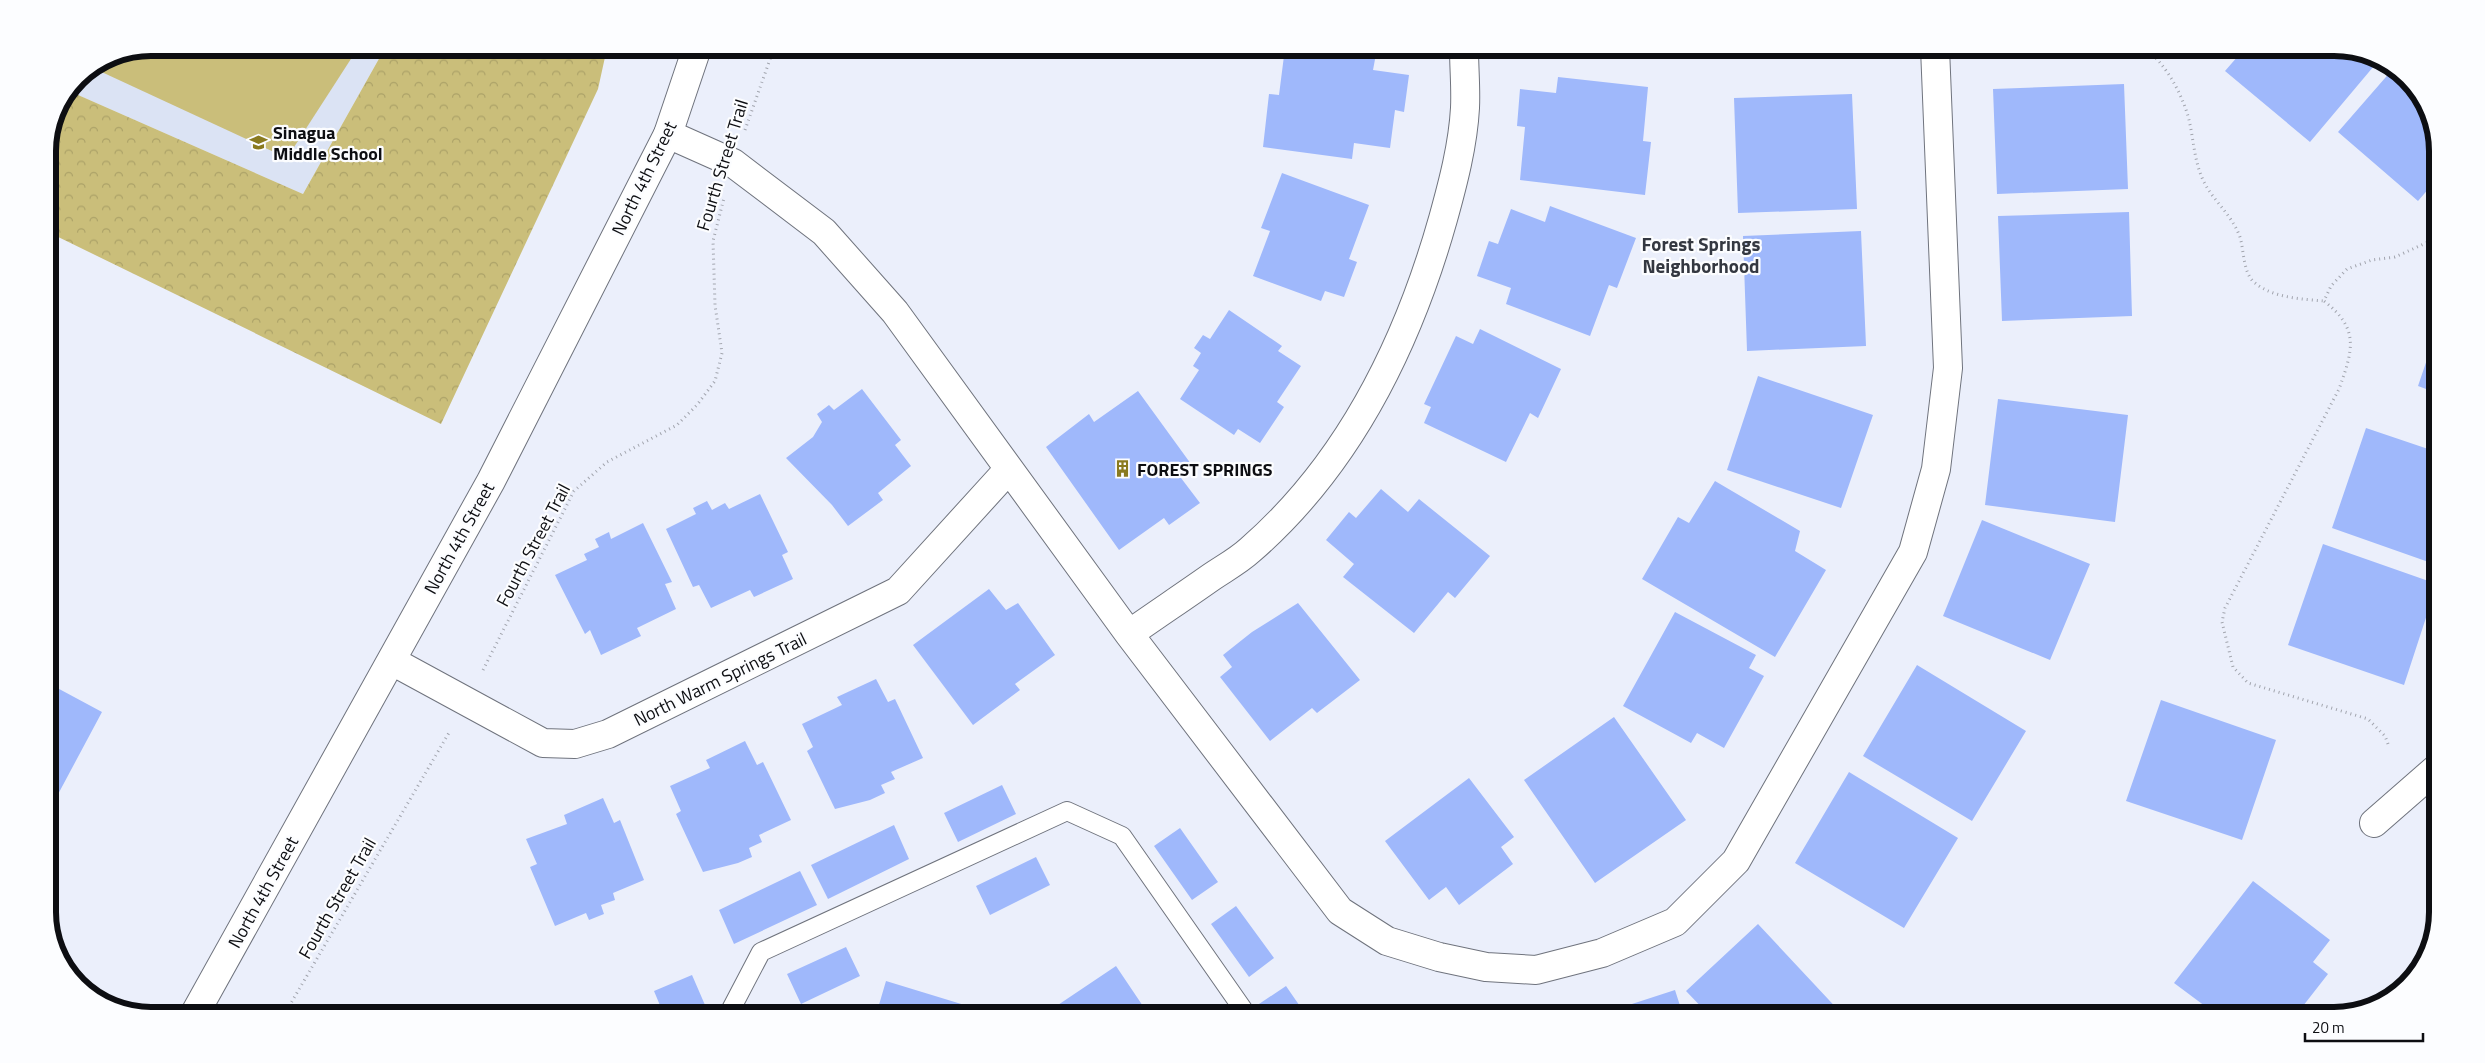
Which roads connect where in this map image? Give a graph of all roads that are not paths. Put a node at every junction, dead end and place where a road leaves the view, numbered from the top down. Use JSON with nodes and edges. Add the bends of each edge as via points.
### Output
{"nodes":[{"id":1,"x":694,"y":56,"type":"edge"},
{"id":2,"x":1464,"y":56,"type":"edge"},
{"id":3,"x":1935,"y":56,"type":"edge"},
{"id":4,"x":668,"y":134,"type":"junction"},
{"id":5,"x":1008,"y":470,"type":"junction"},
{"id":6,"x":1129,"y":634,"type":"junction"},
{"id":7,"x":392,"y":661,"type":"junction"},
{"id":8,"x":2429,"y":776,"type":"edge"},
{"id":9,"x":2374,"y":823,"type":"dead end"},
{"id":10,"x":199,"y":1007,"type":"edge"},
{"id":11,"x":733,"y":1007,"type":"edge"},
{"id":12,"x":1242,"y":1007,"type":"edge"}],
"edges":[{"from":1,"to":4,"type":"street","name":"North 4th Street"},
{"from":2,"to":6,"type":"street","via":[[1465,109],[1441,227],[1395,353],[1362,414],[1333,460],[1250,551]]},
{"from":3,"to":6,"type":"street","via":[[1948,368],[1936,469],[1913,552],[1736,861],[1675,922],[1602,953],[1536,970],[1486,967],[1387,941],[1340,911]]},
{"from":4,"to":5,"type":"street","via":[[733,163],[824,232],[895,312]]},
{"from":4,"to":7,"type":"street","name":"North 4th Street","via":[[491,481]]},
{"from":5,"to":6,"type":"street"},
{"from":5,"to":7,"type":"street","name":"North Warm Springs Trail","via":[[898,592],[608,734],[575,744],[543,743]]},
{"from":7,"to":10,"type":"street","name":"North 4th Street"},
{"from":8,"to":9,"type":"street"},
{"from":11,"to":12,"type":"lane","via":[[761,952],[1067,812],[1122,836]]}]}
